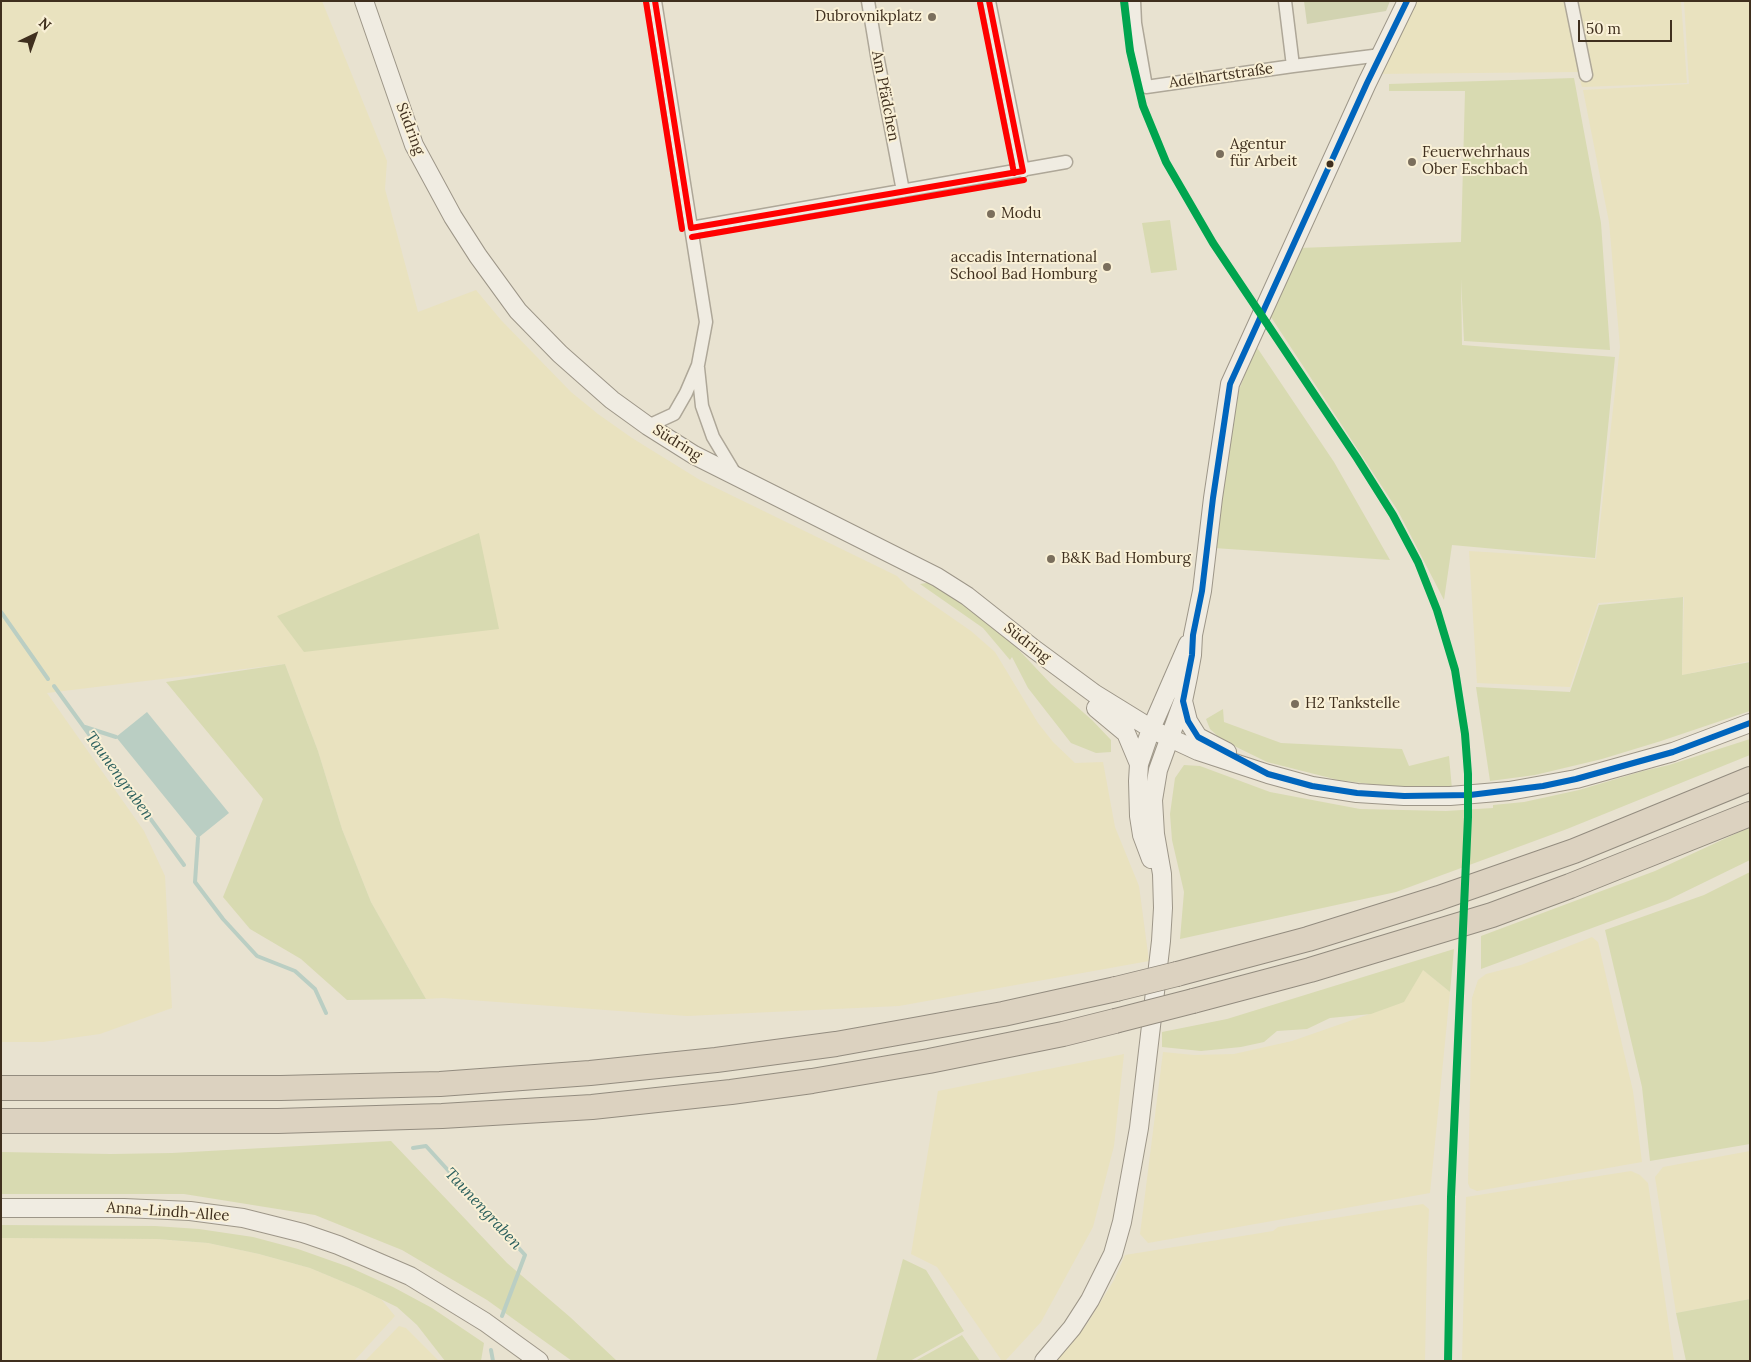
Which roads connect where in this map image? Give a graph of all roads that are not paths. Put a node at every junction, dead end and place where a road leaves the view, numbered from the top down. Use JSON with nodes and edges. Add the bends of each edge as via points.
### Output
{"nodes":[{"id":1,"x":364,"y":1,"type":"edge"},
{"id":2,"x":655,"y":1,"type":"edge"},
{"id":3,"x":868,"y":1,"type":"edge"},
{"id":4,"x":989,"y":1,"type":"edge"},
{"id":5,"x":1134,"y":1,"type":"edge"},
{"id":6,"x":1285,"y":1,"type":"edge"},
{"id":7,"x":1407,"y":1,"type":"edge"},
{"id":8,"x":1571,"y":1,"type":"edge"},
{"id":9,"x":1381,"y":55,"type":"junction"},
{"id":10,"x":1292,"y":66,"type":"junction"},
{"id":11,"x":1586,"y":75,"type":"dead end"},
{"id":12,"x":1066,"y":162,"type":"dead end"},
{"id":13,"x":1023,"y":171,"type":"junction"},
{"id":14,"x":904,"y":191,"type":"junction"},
{"id":15,"x":691,"y":228,"type":"junction"},
{"id":16,"x":698,"y":365,"type":"junction"},
{"id":17,"x":648,"y":426,"type":"junction"},
{"id":18,"x":738,"y":478,"type":"junction"},
{"id":19,"x":1193,"y":635,"type":"junction"},
{"id":20,"x":1034,"y":649,"type":"junction"},
{"id":21,"x":1183,"y":701,"type":"junction"},
{"id":22,"x":1750,"y":723,"type":"edge"},
{"id":23,"x":1151,"y":729,"type":"junction"},
{"id":24,"x":1168,"y":738,"type":"junction"},
{"id":25,"x":1139,"y":764,"type":"junction"},
{"id":26,"x":1268,"y":774,"type":"junction"},
{"id":27,"x":1750,"y":779,"type":"edge"},
{"id":28,"x":1750,"y":814,"type":"edge"},
{"id":29,"x":1163,"y":891,"type":"junction"},
{"id":30,"x":1,"y":1088,"type":"edge"},
{"id":31,"x":1,"y":1121,"type":"edge"},
{"id":32,"x":1,"y":1208,"type":"edge"},
{"id":33,"x":538,"y":1361,"type":"edge"},
{"id":34,"x":1044,"y":1361,"type":"edge"}],
"edges":[{"from":1,"to":17,"type":"main road","name":"Südring","via":[[414,145],[478,256],[518,311],[560,354],[612,400]]},
{"from":2,"to":15,"type":"street"},
{"from":3,"to":14,"type":"street","name":"Am Pfädchen"},
{"from":4,"to":13,"type":"street"},
{"from":5,"to":10,"type":"street","name":"Adelhartstraße","via":[[1146,87]]},
{"from":6,"to":10,"type":"street"},
{"from":7,"to":9,"type":"main road"},
{"from":8,"to":11,"type":"street"},
{"from":9,"to":10,"type":"street","name":"Adelhartstraße"},
{"from":9,"to":19,"type":"main road","via":[[1230,384]]},
{"from":12,"to":13,"type":"street"},
{"from":13,"to":14,"type":"street"},
{"from":14,"to":15,"type":"street"},
{"from":15,"to":16,"type":"street","via":[[706,322]]},
{"from":16,"to":17,"type":"street","via":[[674,414]]},
{"from":16,"to":18,"type":"street","via":[[702,406],[713,437]]},
{"from":17,"to":18,"type":"main road","name":"Südring"},
{"from":18,"to":20,"type":"main road","name":"Südring","via":[[937,576]]},
{"from":19,"to":21,"type":"main road"},
{"from":19,"to":23,"type":"main road"},
{"from":20,"to":23,"type":"main road","name":"Südring","via":[[1095,694]]},
{"from":20,"to":25,"type":"main road","via":[[1056,675],[1118,724],[1126,733]]},
{"from":21,"to":24,"type":"main road"},
{"from":21,"to":26,"type":"main road","via":[[1188,721],[1198,737]]},
{"from":22,"to":26,"type":"main road","via":[[1673,752],[1568,781],[1509,791],[1450,796],[1357,793],[1312,786]]},
{"from":23,"to":24,"type":"main road","name":"Südring"},
{"from":23,"to":25,"type":"main road"},
{"from":24,"to":26,"type":"main road","name":"Südring"},
{"from":24,"to":29,"type":"main road","via":[[1158,770],[1154,800]]},
{"from":25,"to":29,"type":"main road","via":[[1142,835]]},
{"from":27,"to":30,"type":"highway","bridge":true,"via":[[1574,851],[1308,939],[1116,989],[836,1044],[590,1073],[440,1084],[281,1088]]},
{"from":28,"to":31,"type":"highway","bridge":true,"via":[[1570,886],[1443,930],[1193,1002],[929,1062],[732,1092],[592,1107],[278,1122]]},
{"from":29,"to":34,"type":"main road","via":[[1160,956],[1139,1128],[1122,1222],[1113,1254],[1098,1286],[1081,1314]]},
{"from":32,"to":33,"type":"main road","name":"Anna-Lindh-Allee","via":[[190,1211],[243,1218],[303,1233],[410,1276],[485,1322]]}]}
